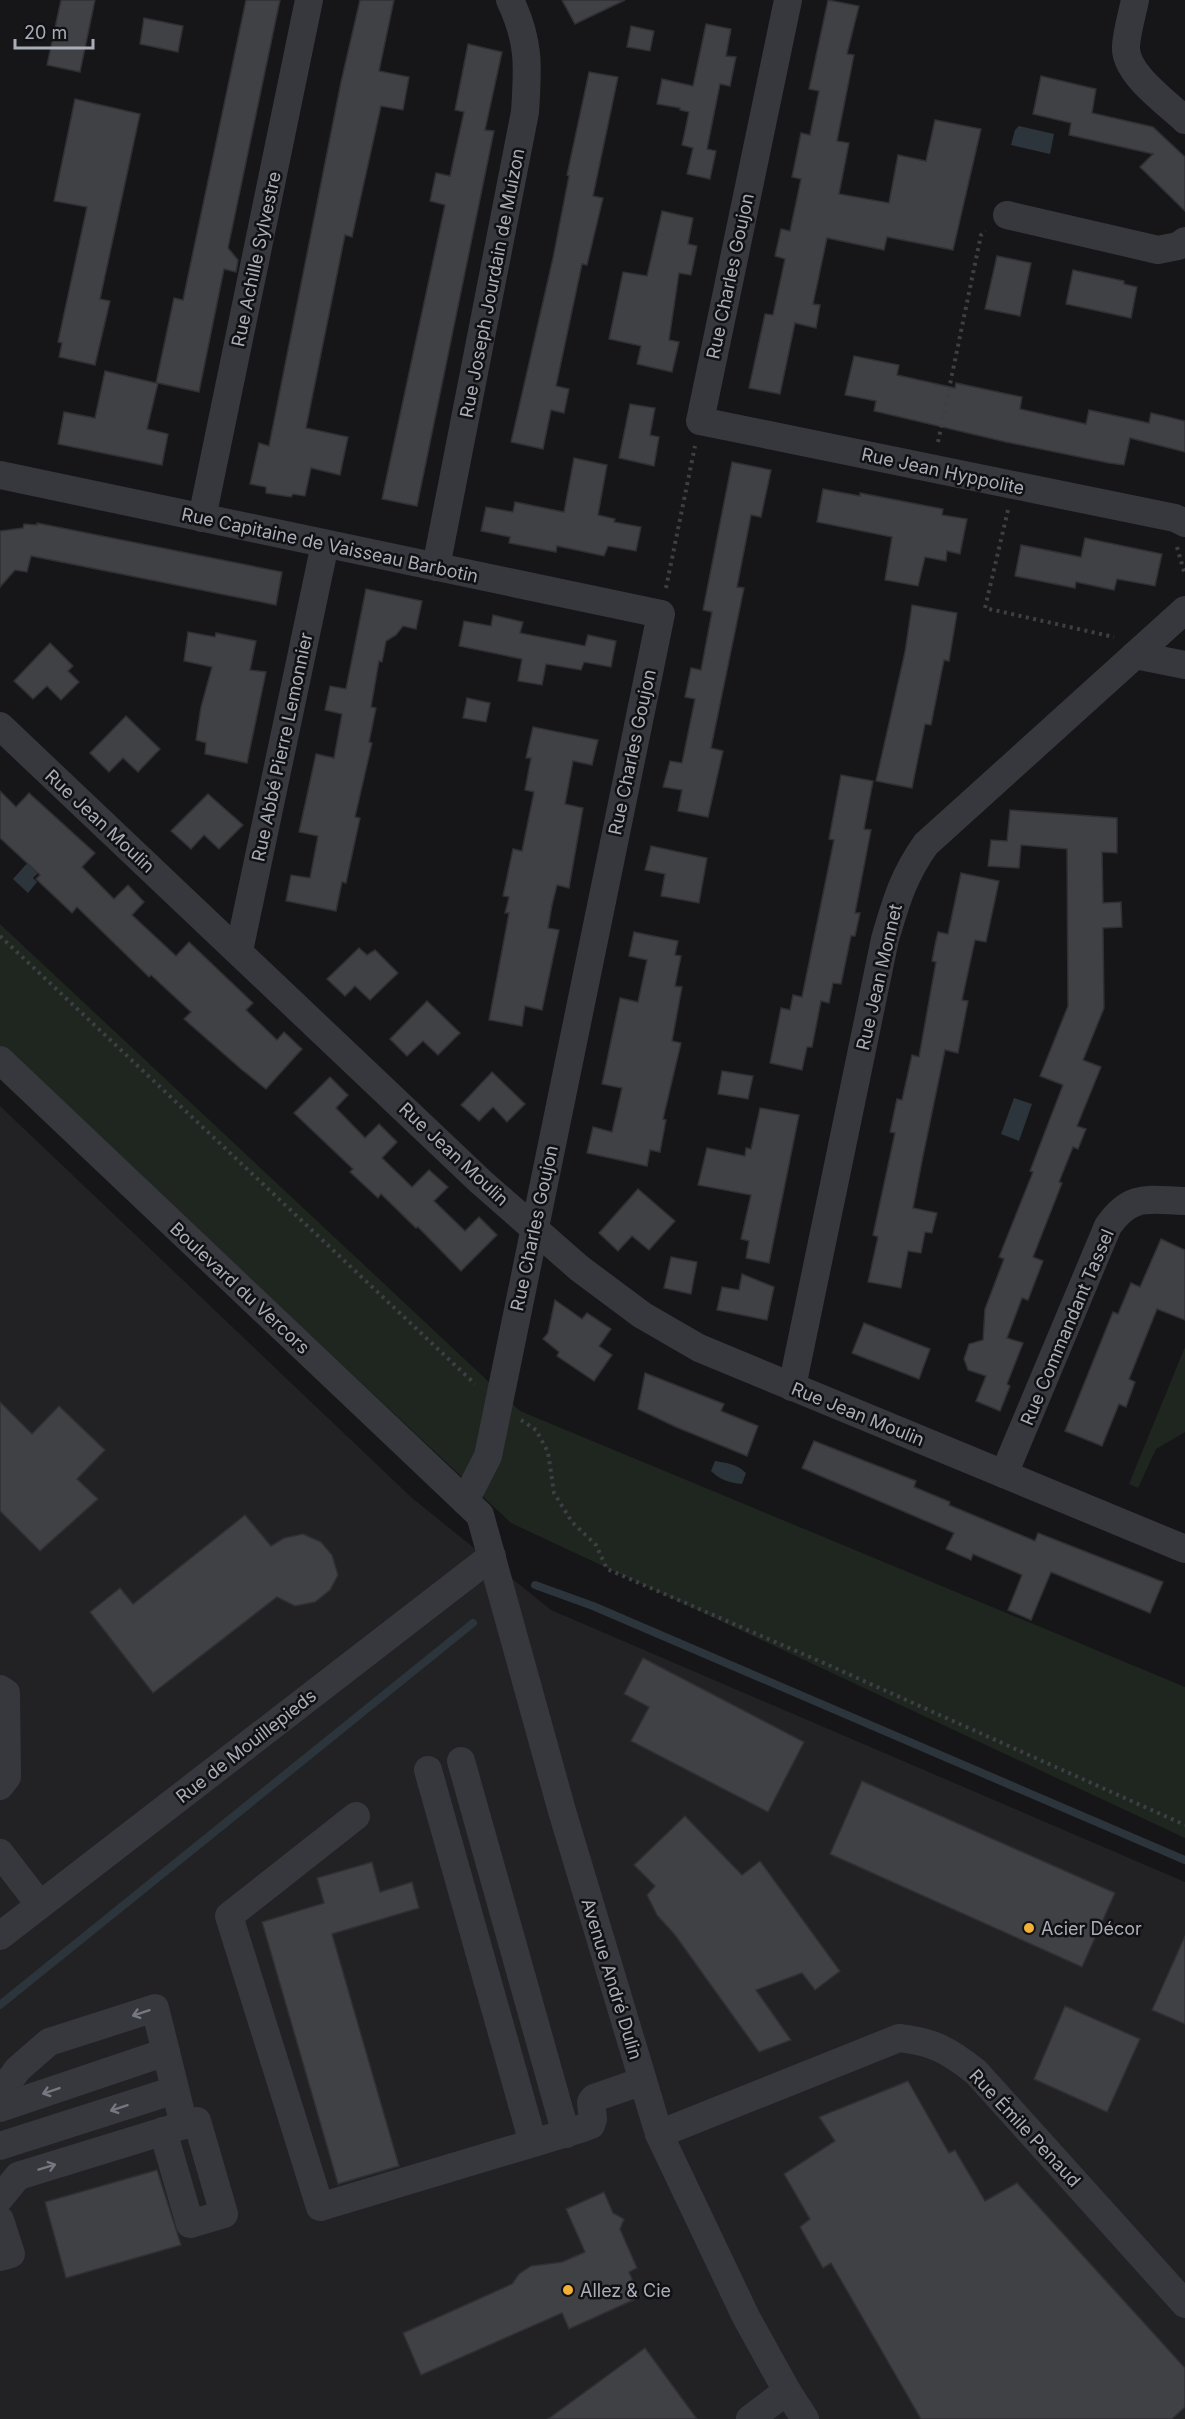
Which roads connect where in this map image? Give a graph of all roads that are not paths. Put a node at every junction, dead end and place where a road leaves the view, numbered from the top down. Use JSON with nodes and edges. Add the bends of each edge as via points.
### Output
{"nodes":[{"id":1,"x":309,"y":0,"type":"edge"},
{"id":2,"x":510,"y":0,"type":"edge"},
{"id":3,"x":788,"y":0,"type":"edge"},
{"id":4,"x":1135,"y":0,"type":"edge"},
{"id":5,"x":1185,"y":120,"type":"edge"},
{"id":6,"x":1006,"y":215,"type":"road end"},
{"id":7,"x":1185,"y":241,"type":"edge"},
{"id":8,"x":700,"y":421,"type":"joint"},
{"id":9,"x":0,"y":475,"type":"edge"},
{"id":10,"x":202,"y":518,"type":"junction"},
{"id":11,"x":1185,"y":523,"type":"edge"},
{"id":12,"x":325,"y":543,"type":"junction"},
{"id":13,"x":436,"y":567,"type":"junction"},
{"id":14,"x":1185,"y":610,"type":"edge"},
{"id":15,"x":661,"y":614,"type":"joint"},
{"id":16,"x":1127,"y":647,"type":"junction"},
{"id":17,"x":1185,"y":665,"type":"edge"},
{"id":18,"x":0,"y":726,"type":"edge"},
{"id":19,"x":239,"y":951,"type":"junction"},
{"id":20,"x":0,"y":1060,"type":"edge"},
{"id":21,"x":1185,"y":1201,"type":"edge"},
{"id":22,"x":534,"y":1228,"type":"junction"},
{"id":23,"x":792,"y":1387,"type":"junction"},
{"id":24,"x":1004,"y":1474,"type":"junction"},
{"id":25,"x":472,"y":1508,"type":"junction"},
{"id":26,"x":1185,"y":1549,"type":"edge"},
{"id":27,"x":492,"y":1556,"type":"junction"},
{"id":28,"x":0,"y":1689,"type":"edge"},
{"id":29,"x":461,"y":1761,"type":"dead end"},
{"id":30,"x":428,"y":1770,"type":"dead end"},
{"id":31,"x":0,"y":1786,"type":"edge"},
{"id":32,"x":356,"y":1816,"type":"dead end"},
{"id":33,"x":0,"y":1853,"type":"edge"},
{"id":34,"x":40,"y":1905,"type":"junction"},
{"id":35,"x":0,"y":1936,"type":"edge"},
{"id":36,"x":166,"y":2052,"type":"junction"},
{"id":37,"x":643,"y":2081,"type":"junction"},
{"id":38,"x":175,"y":2090,"type":"junction"},
{"id":39,"x":0,"y":2093,"type":"edge"},
{"id":40,"x":0,"y":2108,"type":"edge"},
{"id":41,"x":566,"y":2134,"type":"junction"},
{"id":42,"x":659,"y":2134,"type":"junction"},
{"id":43,"x":533,"y":2144,"type":"junction"},
{"id":44,"x":0,"y":2146,"type":"edge"},
{"id":45,"x":0,"y":2198,"type":"edge"},
{"id":46,"x":0,"y":2220,"type":"edge"},
{"id":47,"x":0,"y":2258,"type":"edge"},
{"id":48,"x":1185,"y":2304,"type":"edge"},
{"id":49,"x":787,"y":2391,"type":"junction"},
{"id":50,"x":750,"y":2419,"type":"edge"},
{"id":51,"x":805,"y":2419,"type":"edge"}],
"edges":[{"from":1,"to":10,"type":"street","name":"Rue Achille Sylvestre"},
{"from":2,"to":13,"type":"street","name":"Rue Joseph Jourdain de Muizon","via":[[521,23],[528,58],[525,112]]},
{"from":3,"to":8,"type":"street","name":"Rue Charles Goujon"},
{"from":4,"to":5,"type":"street","via":[[1126,48],[1128,62],[1134,73]]},
{"from":6,"to":7,"type":"street","via":[[1158,250]]},
{"from":8,"to":11,"type":"street","name":"Rue Jean Hyppolite"},
{"from":9,"to":10,"type":"street","name":"Rue Capitaine de Vaisseau Barbotin"},
{"from":10,"to":12,"type":"street","name":"Rue Capitaine de Vaisseau Barbotin"},
{"from":12,"to":13,"type":"street","name":"Rue Capitaine de Vaisseau Barbotin"},
{"from":12,"to":19,"type":"street","name":"Rue Abbé Pierre Lemonnier"},
{"from":13,"to":15,"type":"street","name":"Rue Capitaine de Vaisseau Barbotin"},
{"from":14,"to":16,"type":"street","name":"Rue Jean Monnet"},
{"from":15,"to":22,"type":"street","name":"Rue Charles Goujon"},
{"from":16,"to":17,"type":"street"},
{"from":16,"to":23,"type":"street","name":"Rue Jean Monnet","via":[[926,844],[902,885],[885,939]]},
{"from":18,"to":19,"type":"street","name":"Rue Jean Moulin"},
{"from":19,"to":22,"type":"street","name":"Rue Jean Moulin"},
{"from":20,"to":25,"type":"street","name":"Boulevard du Vercors"},
{"from":21,"to":24,"type":"street","name":"Rue Commandant Tassel","via":[[1133,1202],[1119,1211],[1108,1226]]},
{"from":22,"to":23,"type":"street","name":"Rue Jean Moulin","via":[[642,1315],[699,1348]]},
{"from":22,"to":25,"type":"street","name":"Rue Charles Goujon","via":[[488,1456]]},
{"from":23,"to":24,"type":"street","name":"Rue Jean Moulin"},
{"from":24,"to":26,"type":"street","name":"Rue Jean Moulin"},
{"from":25,"to":27,"type":"street","name":"Avenue André Dulin"},
{"from":27,"to":34,"type":"street","name":"Rue de Mouillepieds"},
{"from":27,"to":37,"type":"street","name":"Avenue André Dulin","via":[[562,1811]]},
{"from":28,"to":31,"type":"street","via":[[6,1693],[7,1766],[7,1777]]},
{"from":29,"to":41,"type":"street"},
{"from":30,"to":43,"type":"street"},
{"from":32,"to":43,"type":"street","via":[[229,1916],[320,2208]]},
{"from":33,"to":34,"type":"street"},
{"from":34,"to":35,"type":"street","name":"Rue de Mouillepieds"},
{"from":36,"to":38,"type":"street"},
{"from":36,"to":39,"type":"street","one_way":true,"via":[[155,2008],[49,2042],[18,2069]]},
{"from":36,"to":40,"type":"street","one_way":true},
{"from":37,"to":41,"type":"street","via":[[594,2098],[591,2125]]},
{"from":37,"to":42,"type":"street","name":"Avenue André Dulin"},
{"from":38,"to":44,"type":"street","one_way":true},
{"from":45,"to":38,"type":"street","one_way":true,"via":[[18,2176],[174,2128]]},
{"from":41,"to":43,"type":"street"},
{"from":42,"to":48,"type":"street","name":"Rue Émile Penaud","via":[[899,2038],[924,2041],[951,2053],[976,2072]]},
{"from":42,"to":49,"type":"street","name":"Avenue André Dulin","via":[[746,2317]]},
{"from":46,"to":47,"type":"street","via":[[11,2254]]},
{"from":49,"to":50,"type":"street"},
{"from":49,"to":51,"type":"street","name":"Avenue André Dulin"}]}
